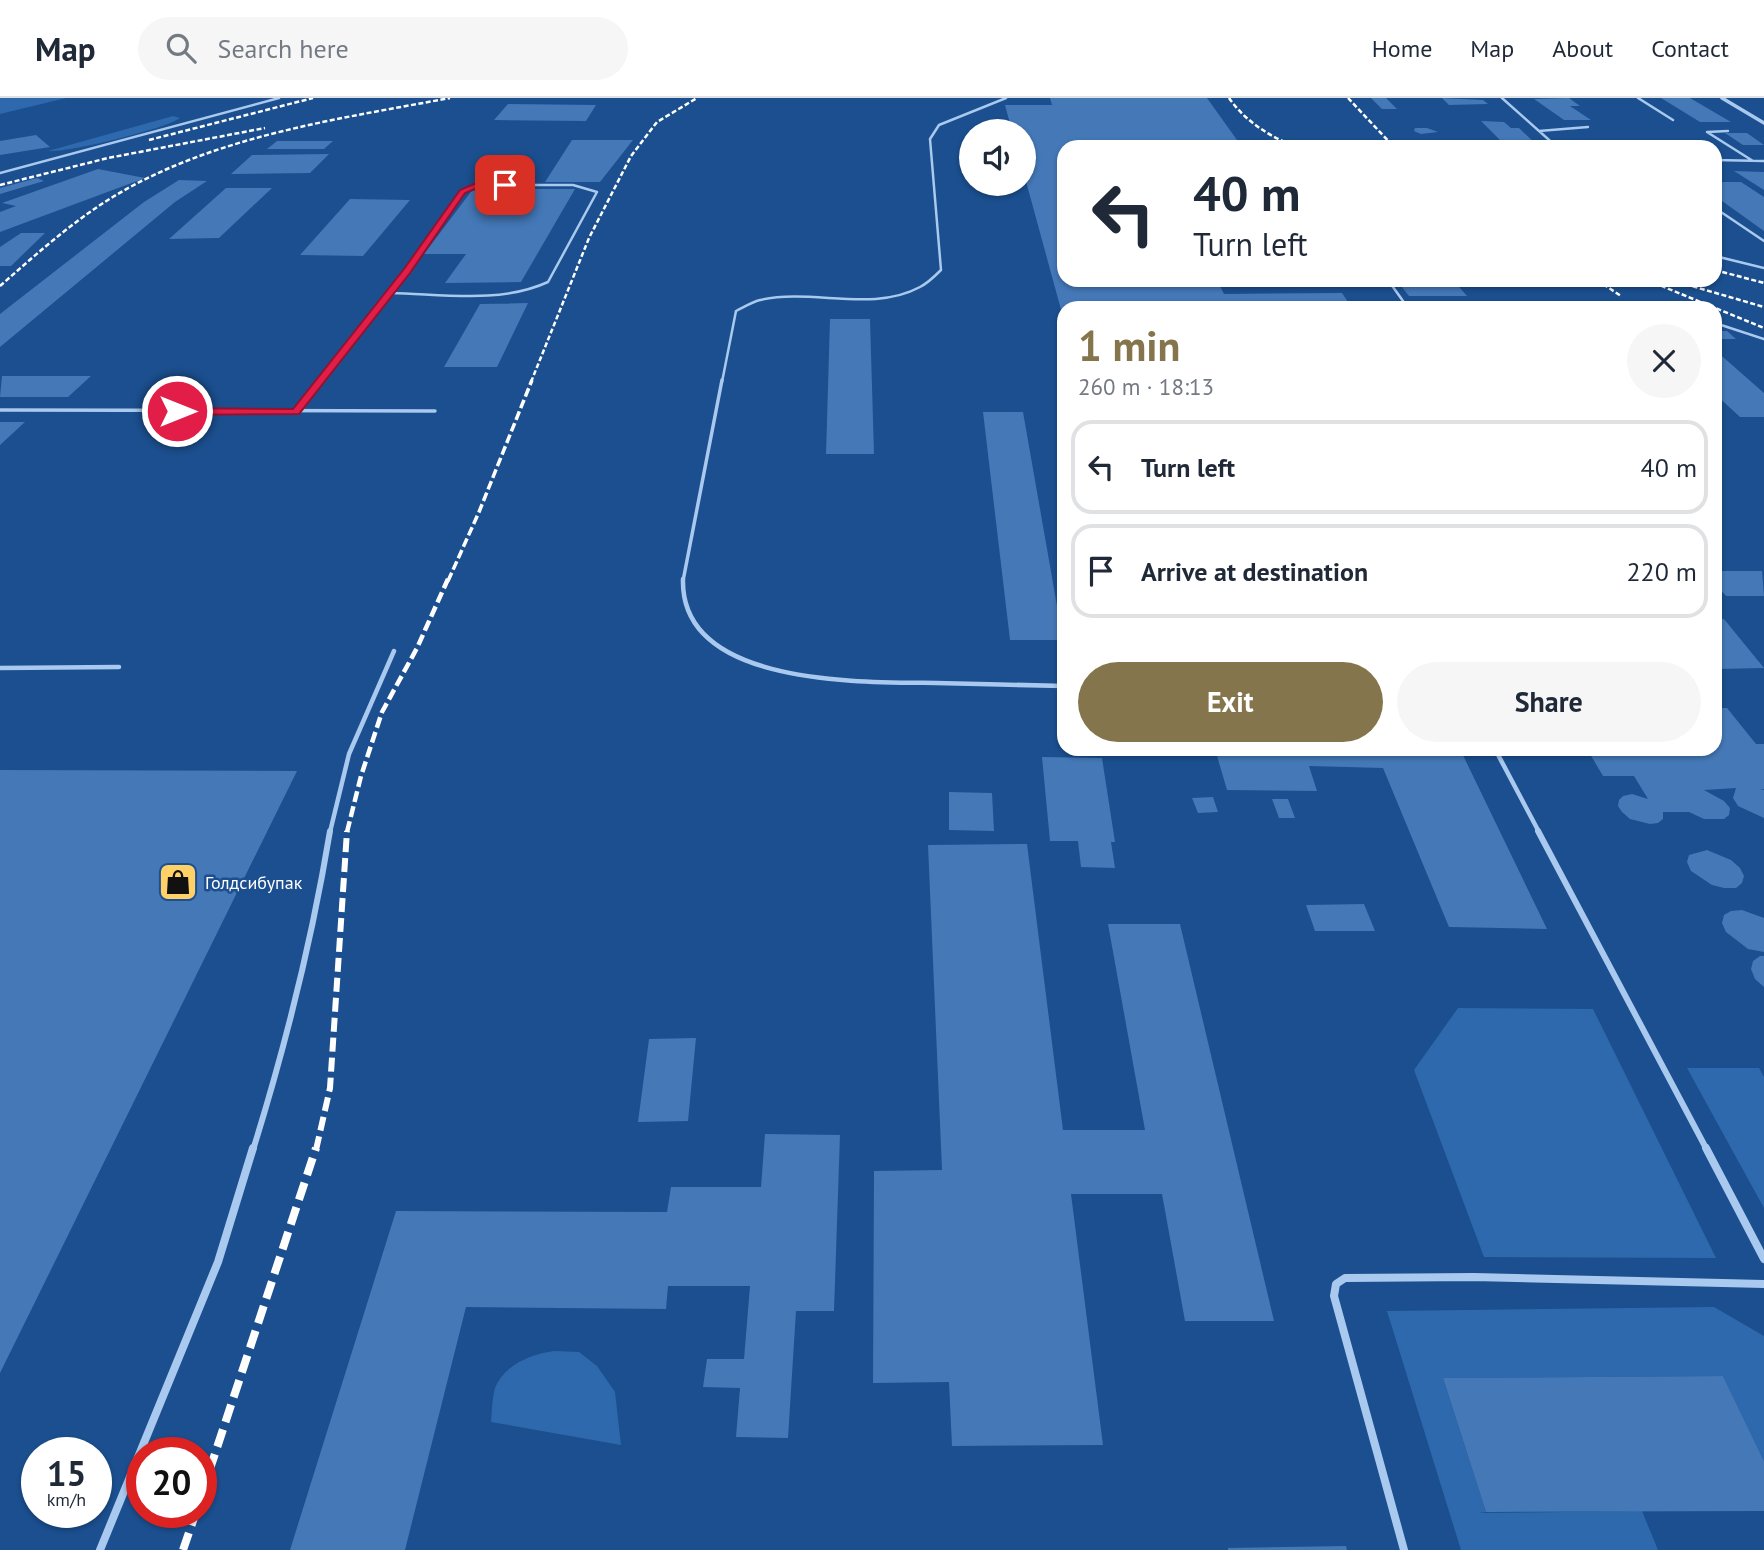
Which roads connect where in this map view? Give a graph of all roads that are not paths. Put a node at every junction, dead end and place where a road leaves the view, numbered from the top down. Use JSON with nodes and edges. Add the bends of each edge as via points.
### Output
{"nodes":[{"id":1,"x":279,"y":98,"type":"edge"},
{"id":2,"x":1006,"y":98,"type":"edge"},
{"id":3,"x":1502,"y":98,"type":"edge"},
{"id":4,"x":1638,"y":98,"type":"edge"},
{"id":5,"x":1722,"y":98,"type":"edge"},
{"id":6,"x":1673,"y":120,"type":"dead end"},
{"id":7,"x":1764,"y":123,"type":"edge"},
{"id":8,"x":1588,"y":127,"type":"dead end"},
{"id":9,"x":1539,"y":131,"type":"junction"},
{"id":10,"x":1728,"y":131,"type":"dead end"},
{"id":11,"x":1549,"y":140,"type":"edge"},
{"id":12,"x":1720,"y":140,"type":"edge"},
{"id":13,"x":1722,"y":141,"type":"edge"},
{"id":14,"x":1722,"y":160,"type":"edge"},
{"id":15,"x":1753,"y":160,"type":"junction"},
{"id":16,"x":1764,"y":161,"type":"edge"},
{"id":17,"x":0,"y":173,"type":"edge"},
{"id":18,"x":1722,"y":213,"type":"edge"},
{"id":19,"x":1764,"y":241,"type":"edge"},
{"id":20,"x":1722,"y":258,"type":"edge"},
{"id":21,"x":1764,"y":268,"type":"edge"},
{"id":22,"x":391,"y":293,"type":"junction"},
{"id":23,"x":1722,"y":325,"type":"edge"},
{"id":24,"x":1764,"y":339,"type":"edge"},
{"id":25,"x":0,"y":410,"type":"edge"},
{"id":26,"x":435,"y":411,"type":"dead end"},
{"id":27,"x":296,"y":412,"type":"junction"},
{"id":28,"x":394,"y":651,"type":"dead end"},
{"id":29,"x":119,"y":667,"type":"dead end"},
{"id":30,"x":0,"y":668,"type":"edge"},
{"id":31,"x":1057,"y":686,"type":"edge"},
{"id":32,"x":1499,"y":756,"type":"edge"},
{"id":33,"x":1764,"y":1259,"type":"edge"},
{"id":34,"x":1764,"y":1284,"type":"edge"},
{"id":35,"x":100,"y":1550,"type":"edge"},
{"id":36,"x":1404,"y":1550,"type":"edge"}],
"edges":[{"from":1,"to":17,"type":"lane"},
{"from":2,"to":31,"type":"lane","via":[[951,118],[933,131],[941,270],[932,281],[894,295],[771,298],[736,311],[683,580],[684,601],[706,635],[752,664],[781,673],[826,680]]},
{"from":3,"to":9,"type":"lane"},
{"from":4,"to":6,"type":"lane"},
{"from":5,"to":7,"type":"street"},
{"from":8,"to":9,"type":"lane"},
{"from":9,"to":11,"type":"lane"},
{"from":10,"to":12,"type":"lane","via":[[1707,132]]},
{"from":13,"to":15,"type":"lane"},
{"from":14,"to":15,"type":"lane"},
{"from":15,"to":16,"type":"lane"},
{"from":18,"to":19,"type":"lane"},
{"from":20,"to":21,"type":"lane"},
{"from":22,"to":22,"type":"lane","via":[[467,189],[483,185],[573,186],[597,192],[548,282],[540,287],[508,294]]},
{"from":22,"to":27,"type":"lane"},
{"from":23,"to":24,"type":"lane"},
{"from":25,"to":27,"type":"lane"},
{"from":26,"to":27,"type":"lane"},
{"from":28,"to":35,"type":"lane","via":[[349,754],[332,821],[316,924],[276,1076],[218,1262]]},
{"from":29,"to":30,"type":"lane"},
{"from":32,"to":33,"type":"lane"},
{"from":34,"to":36,"type":"lane","via":[[1461,1277],[1345,1278],[1336,1284],[1334,1296]]}]}
